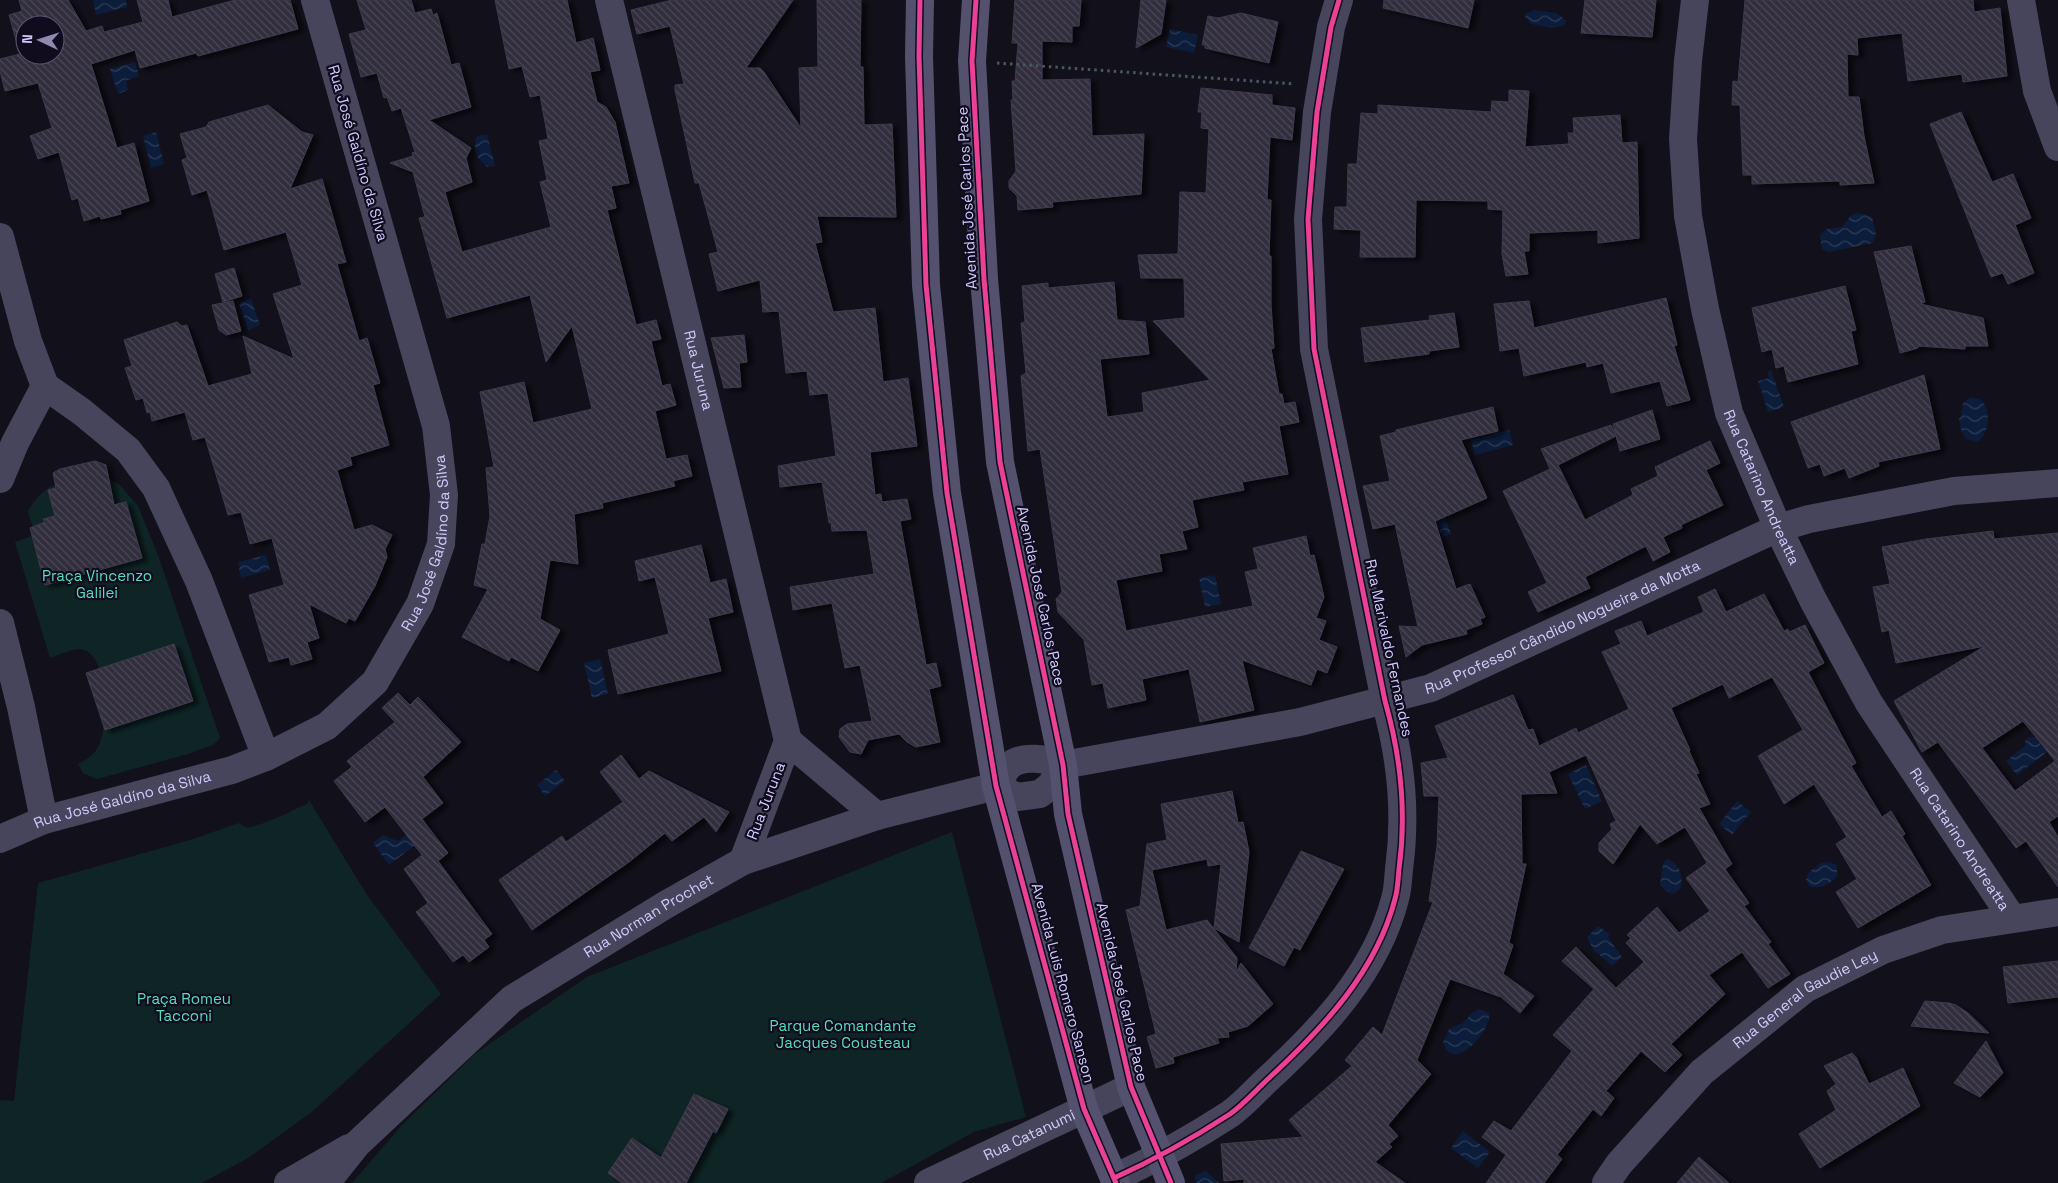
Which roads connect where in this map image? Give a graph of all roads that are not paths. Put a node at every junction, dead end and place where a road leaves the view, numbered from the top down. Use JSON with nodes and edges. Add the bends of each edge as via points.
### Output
{"nodes":[{"id":1,"x":315,"y":0,"type":"edge"},
{"id":2,"x":609,"y":0,"type":"edge"},
{"id":3,"x":920,"y":0,"type":"edge"},
{"id":4,"x":976,"y":0,"type":"edge"},
{"id":5,"x":1339,"y":0,"type":"edge"},
{"id":6,"x":1695,"y":0,"type":"edge"},
{"id":7,"x":2022,"y":0,"type":"edge"},
{"id":8,"x":2058,"y":148,"type":"edge"},
{"id":9,"x":0,"y":238,"type":"edge"},
{"id":10,"x":45,"y":386,"type":"junction"},
{"id":11,"x":0,"y":479,"type":"edge"},
{"id":12,"x":2058,"y":483,"type":"edge"},
{"id":13,"x":1778,"y":528,"type":"junction"},
{"id":14,"x":0,"y":623,"type":"edge"},
{"id":15,"x":1385,"y":701,"type":"junction"},
{"id":16,"x":788,"y":741,"type":"junction"},
{"id":17,"x":266,"y":757,"type":"junction"},
{"id":18,"x":1063,"y":765,"type":"junction"},
{"id":19,"x":996,"y":786,"type":"junction"},
{"id":20,"x":877,"y":816,"type":"junction"},
{"id":21,"x":44,"y":820,"type":"junction"},
{"id":22,"x":0,"y":839,"type":"edge"},
{"id":23,"x":743,"y":861,"type":"junction"},
{"id":24,"x":2058,"y":912,"type":"edge"},
{"id":25,"x":2012,"y":918,"type":"junction"},
{"id":26,"x":1131,"y":1087,"type":"junction"},
{"id":27,"x":1084,"y":1109,"type":"junction"},
{"id":28,"x":357,"y":1144,"type":"junction"},
{"id":29,"x":1158,"y":1156,"type":"junction"},
{"id":30,"x":1115,"y":1181,"type":"edge"},
{"id":31,"x":288,"y":1183,"type":"edge"},
{"id":32,"x":326,"y":1183,"type":"edge"},
{"id":33,"x":928,"y":1183,"type":"edge"},
{"id":34,"x":1171,"y":1183,"type":"edge"},
{"id":35,"x":1606,"y":1183,"type":"edge"}],
"edges":[{"from":1,"to":17,"type":"street","name":"Rua José Galdíno da Silva","via":[[436,426],[444,495],[441,544],[420,604],[376,682],[327,726]]},
{"from":2,"to":16,"type":"street","name":"Rua Juruna"},
{"from":3,"to":19,"type":"main road","via":[[926,285],[947,494]]},
{"from":4,"to":18,"type":"main road","name":"Avenida José Carlos Pace","via":[[972,61],[984,279],[1000,462]]},
{"from":5,"to":15,"type":"street","name":"Rua Marivaldo Fernandes","via":[[1330,27],[1317,112],[1308,219],[1314,349]]},
{"from":6,"to":13,"type":"street","name":"Rua Catarino Andreatta","via":[[1683,139],[1688,216],[1729,413]]},
{"from":7,"to":8,"type":"street","via":[[2037,91]]},
{"from":9,"to":10,"type":"street","via":[[28,340]]},
{"from":10,"to":11,"type":"street"},
{"from":10,"to":17,"type":"street","via":[[128,450],[156,488],[199,581]]},
{"from":12,"to":13,"type":"street","name":"Rua Professor Cândido Nogueira da Motta","via":[[1954,491]]},
{"from":13,"to":15,"type":"street","name":"Rua Professor Cândido Nogueira da Motta","via":[[1431,688]]},
{"from":13,"to":25,"type":"street","name":"Rua Catarino Andreatta","via":[[1869,703]]},
{"from":14,"to":21,"type":"street"},
{"from":15,"to":18,"type":"street","name":"Rua Professor Cândido Nogueira da Motta","via":[[1300,722]]},
{"from":15,"to":29,"type":"street","name":"Rua Marivaldo Fernandes","via":[[1396,739],[1403,791],[1403,838],[1395,899],[1373,956],[1335,1012],[1274,1074],[1231,1113]]},
{"from":16,"to":20,"type":"street","name":"Rua Juruna"},
{"from":16,"to":23,"type":"street","name":"Rua Juruna"},
{"from":17,"to":21,"type":"street","name":"Rua José Galdíno da Silva","via":[[232,770]]},
{"from":18,"to":19,"type":"street","via":[[1051,786],[1040,794],[1017,797]]},
{"from":18,"to":26,"type":"main road","name":"Avenida José Carlos Pace","via":[[1068,814]]},
{"from":19,"to":20,"type":"street","name":"Rua Norman Prochet"},
{"from":19,"to":27,"type":"main road","name":"Avenida Luis Romero Sanson"},
{"from":20,"to":23,"type":"street","name":"Rua Norman Prochet"},
{"from":21,"to":22,"type":"street","name":"Rua José Galdíno da Silva"},
{"from":23,"to":28,"type":"street","name":"Rua Norman Prochet","via":[[512,999]]},
{"from":24,"to":25,"type":"street","name":"Rua General Gaudie Ley"},
{"from":25,"to":35,"type":"street","name":"Rua General Gaudie Ley","via":[[1942,930],[1883,950],[1805,989],[1702,1072],[1619,1164]]},
{"from":26,"to":27,"type":"street","name":"Rua Catanumi"},
{"from":26,"to":29,"type":"main road","name":"Avenida José Carlos Pace"},
{"from":27,"to":30,"type":"main road","name":"Avenida Luis Romero Sanson"},
{"from":27,"to":33,"type":"street","name":"Rua Catanumi"},
{"from":28,"to":31,"type":"street","name":"Rua Norman Prochet"},
{"from":28,"to":32,"type":"street","name":"Rua Norman Prochet"},
{"from":29,"to":30,"type":"street","name":"Rua Marivaldo Fernandes"},
{"from":29,"to":34,"type":"main road","name":"Avenida José Carlos Pace"}]}
